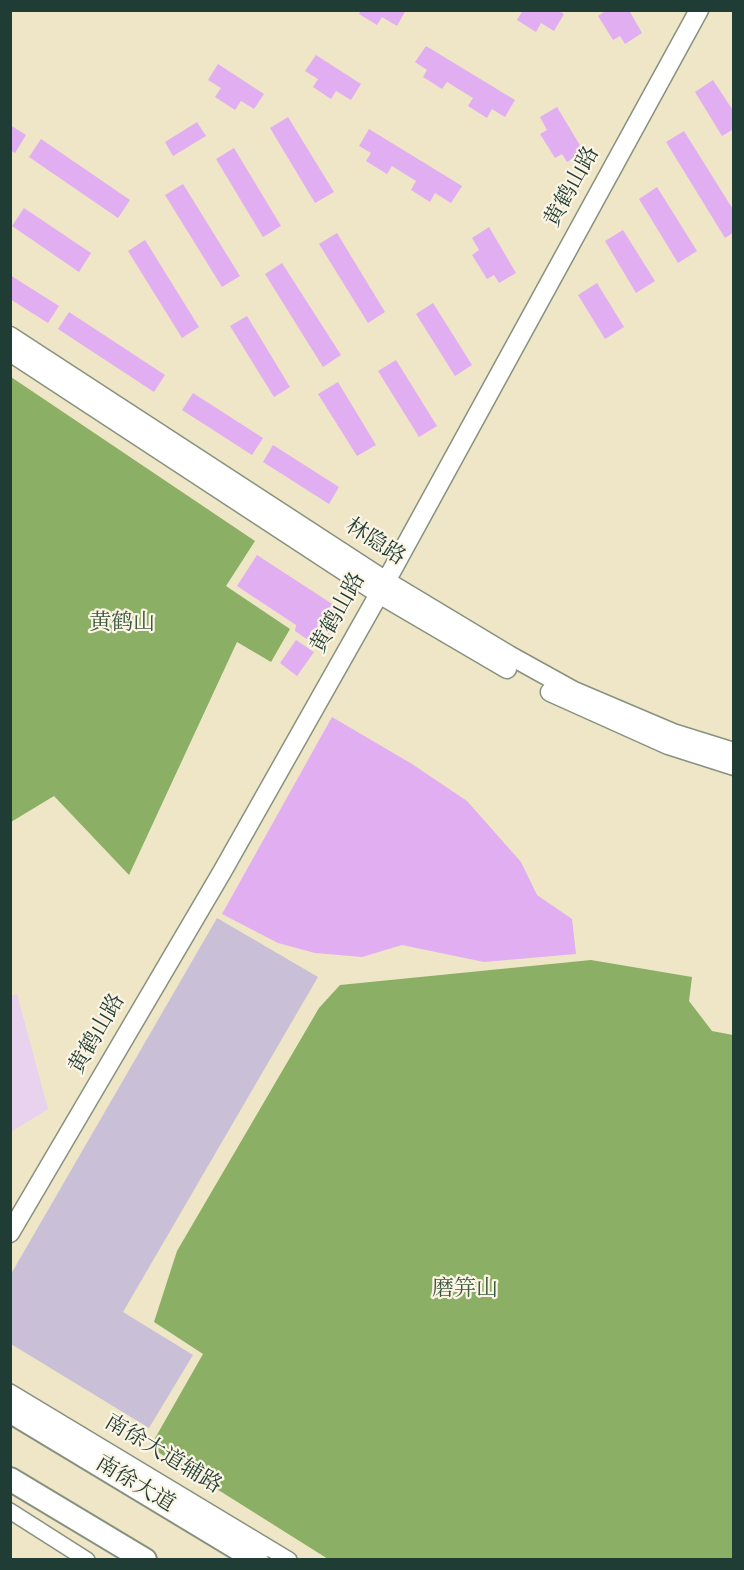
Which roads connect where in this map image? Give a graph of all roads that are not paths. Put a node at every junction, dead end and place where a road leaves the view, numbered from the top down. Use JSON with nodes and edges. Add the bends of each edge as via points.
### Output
{"nodes":[{"id":1,"x":699,"y":10,"type":"edge"},
{"id":2,"x":10,"y":336,"type":"edge"},
{"id":3,"x":10,"y":352,"type":"edge"},
{"id":4,"x":383,"y":587,"type":"junction"},
{"id":5,"x":734,"y":752,"type":"edge"},
{"id":6,"x":734,"y":766,"type":"edge"},
{"id":7,"x":10,"y":1233,"type":"edge"},
{"id":8,"x":10,"y":1392,"type":"edge"},
{"id":9,"x":10,"y":1411,"type":"edge"},
{"id":10,"x":10,"y":1479,"type":"edge"},
{"id":11,"x":10,"y":1511,"type":"edge"},
{"id":12,"x":87,"y":1560,"type":"edge"},
{"id":13,"x":144,"y":1560,"type":"edge"},
{"id":14,"x":257,"y":1560,"type":"edge"},
{"id":15,"x":289,"y":1560,"type":"edge"}],
"edges":[{"from":1,"to":4,"type":"street","name":"黄鹤山路"},
{"from":2,"to":4,"type":"street","name":"林隐路"},
{"from":3,"to":4,"type":"street","name":"林隐路"},
{"from":4,"to":5,"type":"street","name":"林隐路","via":[[574,691],[673,733]]},
{"from":4,"to":6,"type":"street","name":"林隐路","via":[[570,704],[668,746]]},
{"from":4,"to":7,"type":"street","name":"黄鹤山路","via":[[222,872]]},
{"from":8,"to":15,"type":"street","name":"南徐大道辅路"},
{"from":9,"to":14,"type":"main road","name":"南徐大道"},
{"from":10,"to":13,"type":"main road"},
{"from":11,"to":12,"type":"street"}]}
